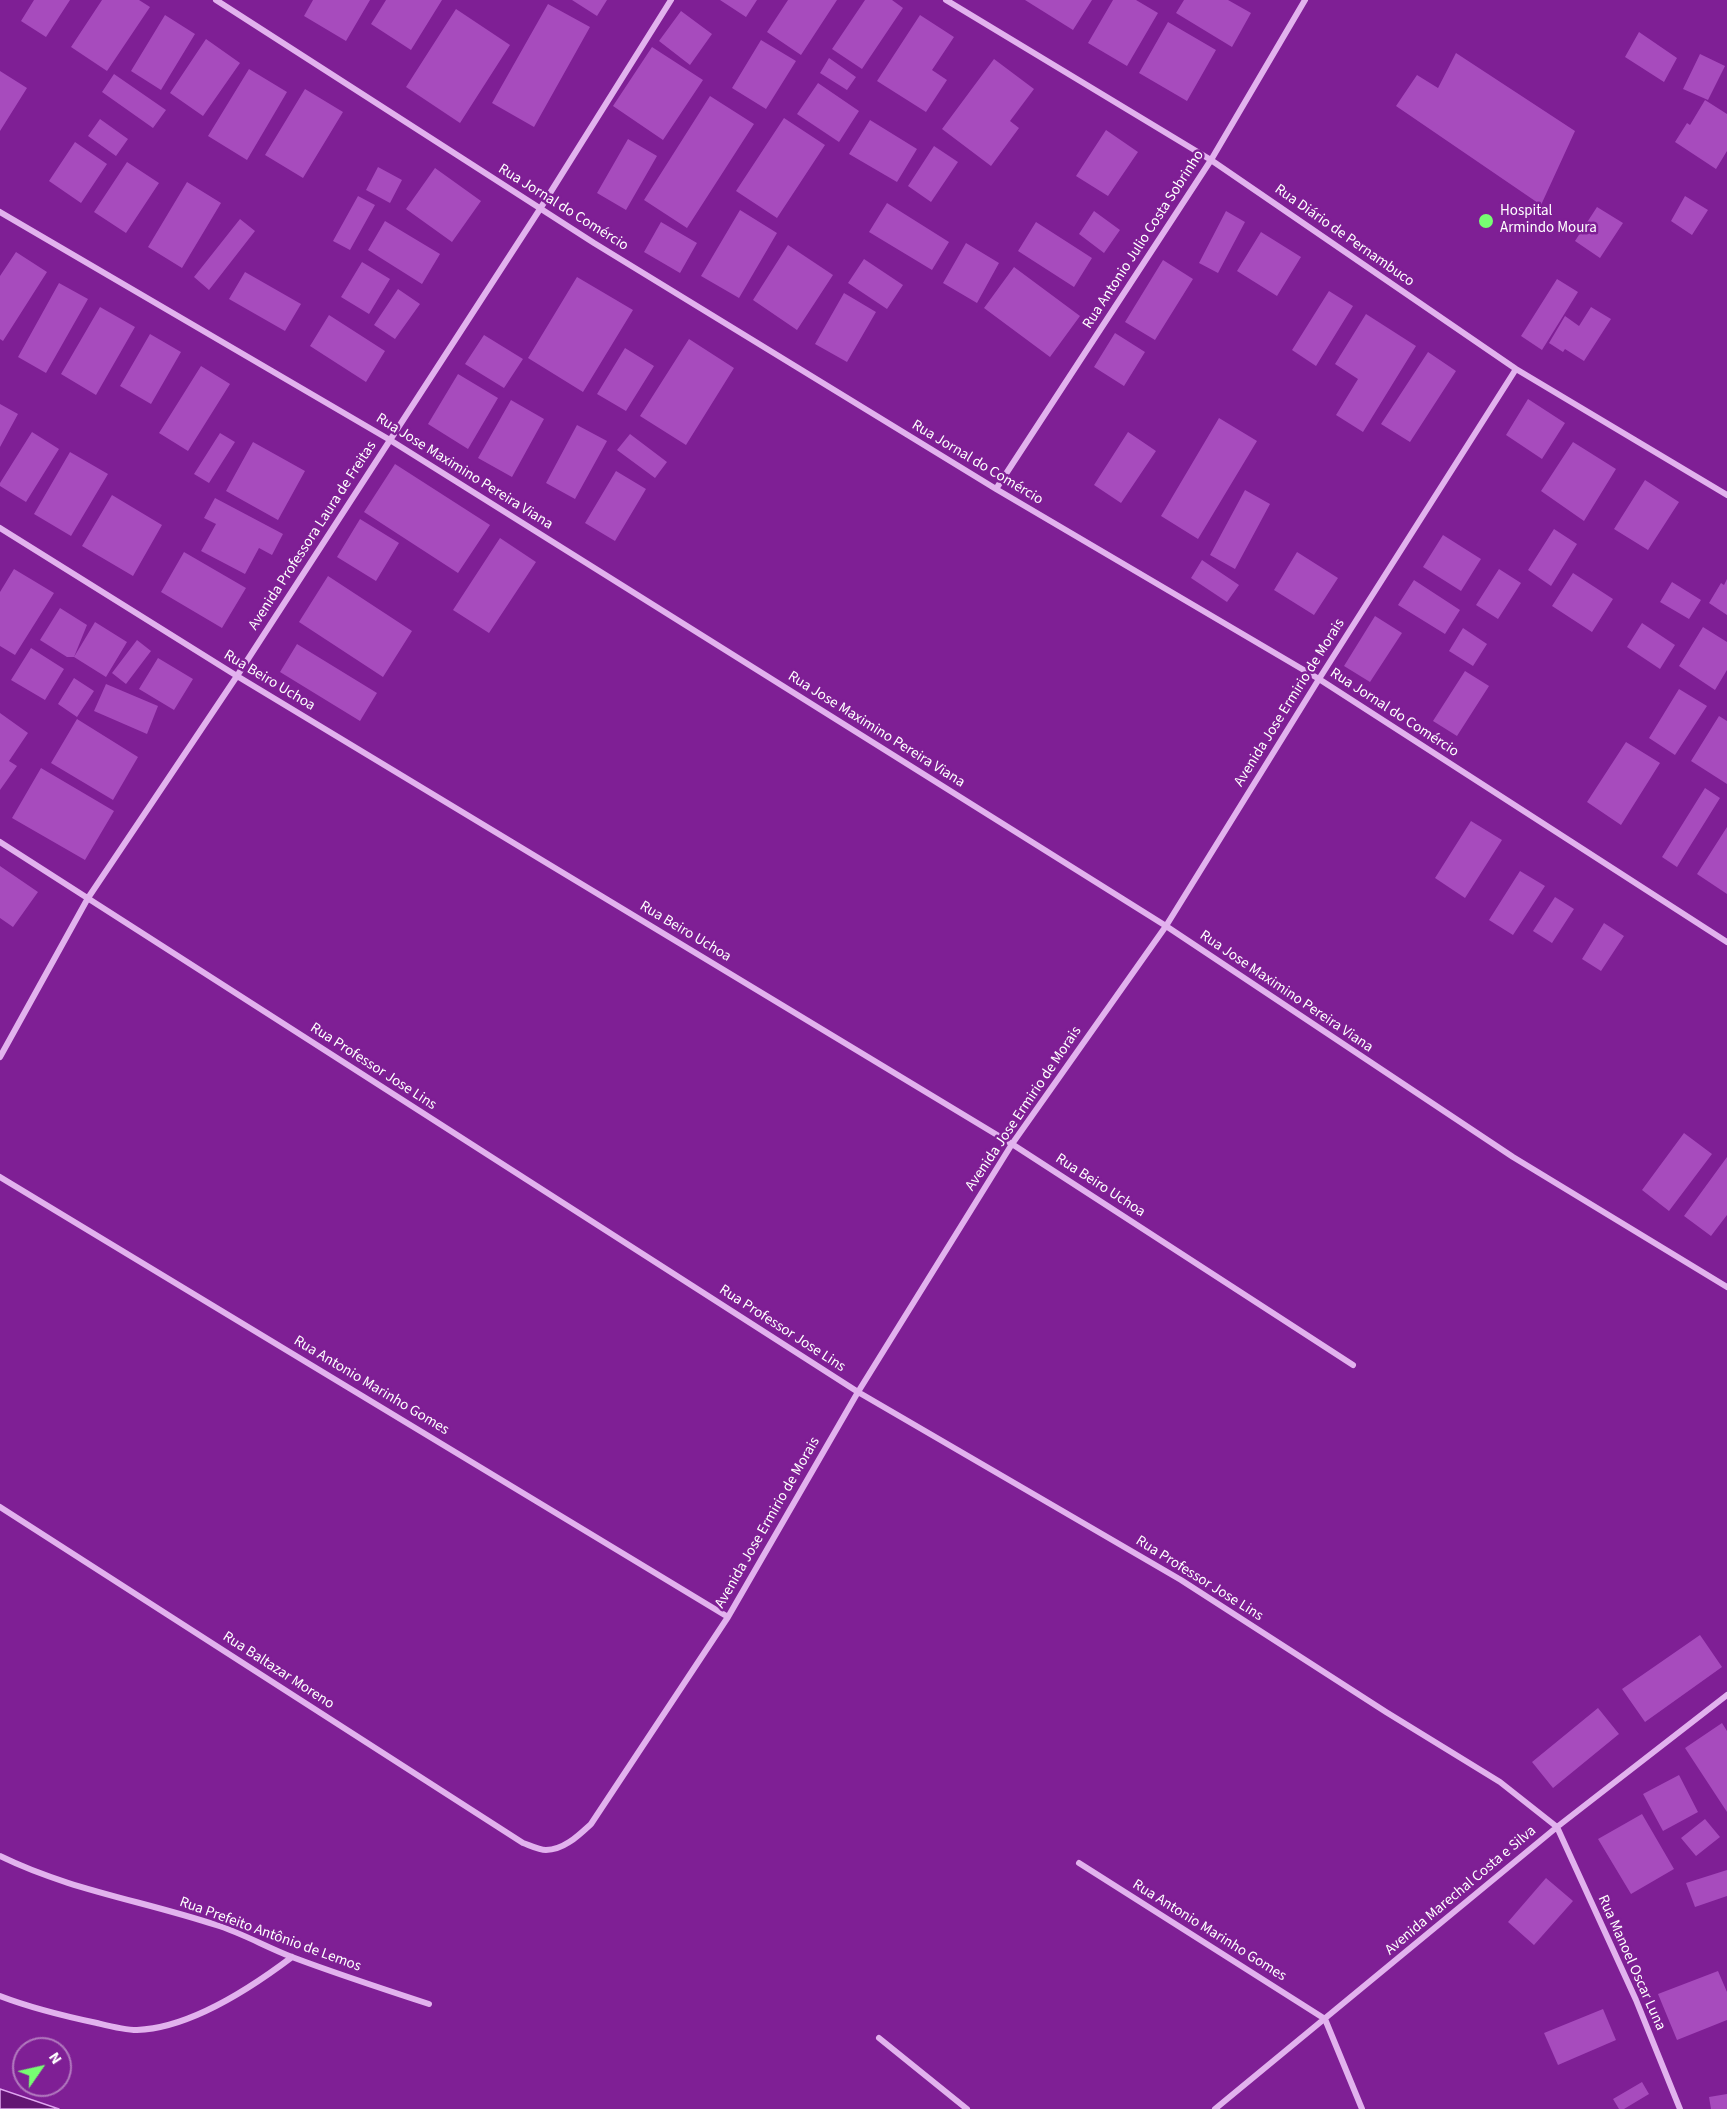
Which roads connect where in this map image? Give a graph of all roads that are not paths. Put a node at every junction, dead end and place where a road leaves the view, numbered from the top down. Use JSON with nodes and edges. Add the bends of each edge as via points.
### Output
{"nodes":[{"id":1,"x":216,"y":0,"type":"edge"},
{"id":2,"x":671,"y":0,"type":"edge"},
{"id":3,"x":946,"y":0,"type":"edge"},
{"id":4,"x":1305,"y":0,"type":"edge"},
{"id":5,"x":1212,"y":160,"type":"junction"},
{"id":6,"x":540,"y":209,"type":"junction"},
{"id":7,"x":0,"y":212,"type":"edge"},
{"id":8,"x":1516,"y":369,"type":"junction"},
{"id":9,"x":390,"y":440,"type":"junction"},
{"id":10,"x":996,"y":489,"type":"junction"},
{"id":11,"x":1727,"y":495,"type":"edge"},
{"id":12,"x":0,"y":528,"type":"edge"},
{"id":13,"x":237,"y":676,"type":"junction"},
{"id":14,"x":1319,"y":679,"type":"junction"},
{"id":15,"x":0,"y":842,"type":"edge"},
{"id":16,"x":88,"y":898,"type":"junction"},
{"id":17,"x":1166,"y":926,"type":"junction"},
{"id":18,"x":1727,"y":942,"type":"edge"},
{"id":19,"x":0,"y":1057,"type":"edge"},
{"id":20,"x":1012,"y":1144,"type":"junction"},
{"id":21,"x":0,"y":1177,"type":"edge"},
{"id":22,"x":1727,"y":1287,"type":"edge"},
{"id":23,"x":1353,"y":1365,"type":"dead end"},
{"id":24,"x":858,"y":1392,"type":"junction"},
{"id":25,"x":0,"y":1507,"type":"edge"},
{"id":26,"x":728,"y":1617,"type":"junction"},
{"id":27,"x":1727,"y":1695,"type":"edge"},
{"id":28,"x":1557,"y":1827,"type":"junction"},
{"id":29,"x":546,"y":1850,"type":"joint"},
{"id":30,"x":0,"y":1856,"type":"edge"},
{"id":31,"x":1079,"y":1863,"type":"dead end"},
{"id":32,"x":292,"y":1957,"type":"junction"},
{"id":33,"x":0,"y":1996,"type":"edge"},
{"id":34,"x":429,"y":2004,"type":"dead end"},
{"id":35,"x":1325,"y":2019,"type":"junction"},
{"id":36,"x":879,"y":2038,"type":"dead end"},
{"id":37,"x":968,"y":2109,"type":"edge"},
{"id":38,"x":1215,"y":2109,"type":"edge"},
{"id":39,"x":1362,"y":2109,"type":"edge"},
{"id":40,"x":1680,"y":2109,"type":"edge"}],
"edges":[{"from":1,"to":6,"type":"street","name":"Rua Jornal do Comércio"},
{"from":2,"to":6,"type":"street","name":"Avenida Professora Laura de Freitas"},
{"from":3,"to":5,"type":"street","name":"Rua Diário de Pernambuco"},
{"from":4,"to":5,"type":"street","name":"Rua Antonio Julio Costa Sobrinho"},
{"from":5,"to":8,"type":"street","name":"Rua Diário de Pernambuco"},
{"from":5,"to":10,"type":"street","name":"Rua Antonio Julio Costa Sobrinho"},
{"from":6,"to":9,"type":"street","name":"Avenida Professora Laura de Freitas"},
{"from":6,"to":10,"type":"street","name":"Rua Jornal do Comércio"},
{"from":7,"to":9,"type":"street","name":"Rua Jose Maximino Pereira Viana"},
{"from":8,"to":11,"type":"street","name":"Rua Diário de Pernambuco"},
{"from":8,"to":14,"type":"street","name":"Avenida Jose Ermirio de Morais"},
{"from":9,"to":13,"type":"street","name":"Avenida Professora Laura de Freitas"},
{"from":9,"to":17,"type":"street","name":"Rua Jose Maximino Pereira Viana"},
{"from":10,"to":14,"type":"street","name":"Rua Jornal do Comércio"},
{"from":12,"to":13,"type":"street","name":"Rua Beiro Uchoa"},
{"from":13,"to":16,"type":"street","name":"Avenida Professora Laura de Freitas"},
{"from":13,"to":20,"type":"street","name":"Rua Beiro Uchoa"},
{"from":14,"to":17,"type":"street","name":"Avenida Jose Ermirio de Morais"},
{"from":14,"to":18,"type":"street","name":"Rua Jornal do Comércio"},
{"from":15,"to":16,"type":"street","name":"Rua Professor Jose Lins"},
{"from":16,"to":19,"type":"street","name":"Avenida Professora Laura de Freitas"},
{"from":16,"to":24,"type":"street","name":"Rua Professor Jose Lins"},
{"from":17,"to":20,"type":"street","name":"Avenida Jose Ermirio de Morais"},
{"from":17,"to":22,"type":"street","name":"Rua Jose Maximino Pereira Viana","via":[[1513,1157]]},
{"from":20,"to":23,"type":"street","name":"Rua Beiro Uchoa"},
{"from":20,"to":24,"type":"street","name":"Avenida Jose Ermirio de Morais"},
{"from":21,"to":26,"type":"street","name":"Rua Antonio Marinho Gomes"},
{"from":24,"to":26,"type":"street","name":"Avenida Jose Ermirio de Morais"},
{"from":24,"to":28,"type":"street","name":"Rua Professor Jose Lins","via":[[1180,1580],[1500,1782]]},
{"from":25,"to":29,"type":"street","name":"Rua Baltazar Moreno","via":[[523,1843]]},
{"from":26,"to":29,"type":"street","name":"Avenida Jose Ermirio de Morais","via":[[591,1824],[574,1839]]},
{"from":27,"to":28,"type":"street","name":"Avenida Marechal Costa e Silva"},
{"from":28,"to":35,"type":"street","name":"Avenida Marechal Costa e Silva"},
{"from":28,"to":40,"type":"street","name":"Rua Manoel Oscar Luna","via":[[1636,2000]]},
{"from":30,"to":32,"type":"street","name":"Rua Prefeito Antônio de Lemos","via":[[83,1889],[219,1926]]},
{"from":31,"to":35,"type":"street","name":"Rua Antonio Marinho Gomes"},
{"from":32,"to":33,"type":"street","via":[[260,1982],[216,2006],[165,2025],[137,2030],[67,2017]]},
{"from":32,"to":34,"type":"street","name":"Rua Prefeito Antônio de Lemos"},
{"from":35,"to":38,"type":"street","name":"Avenida Marechal Costa e Silva"},
{"from":35,"to":39,"type":"street"},
{"from":36,"to":37,"type":"street"}]}
